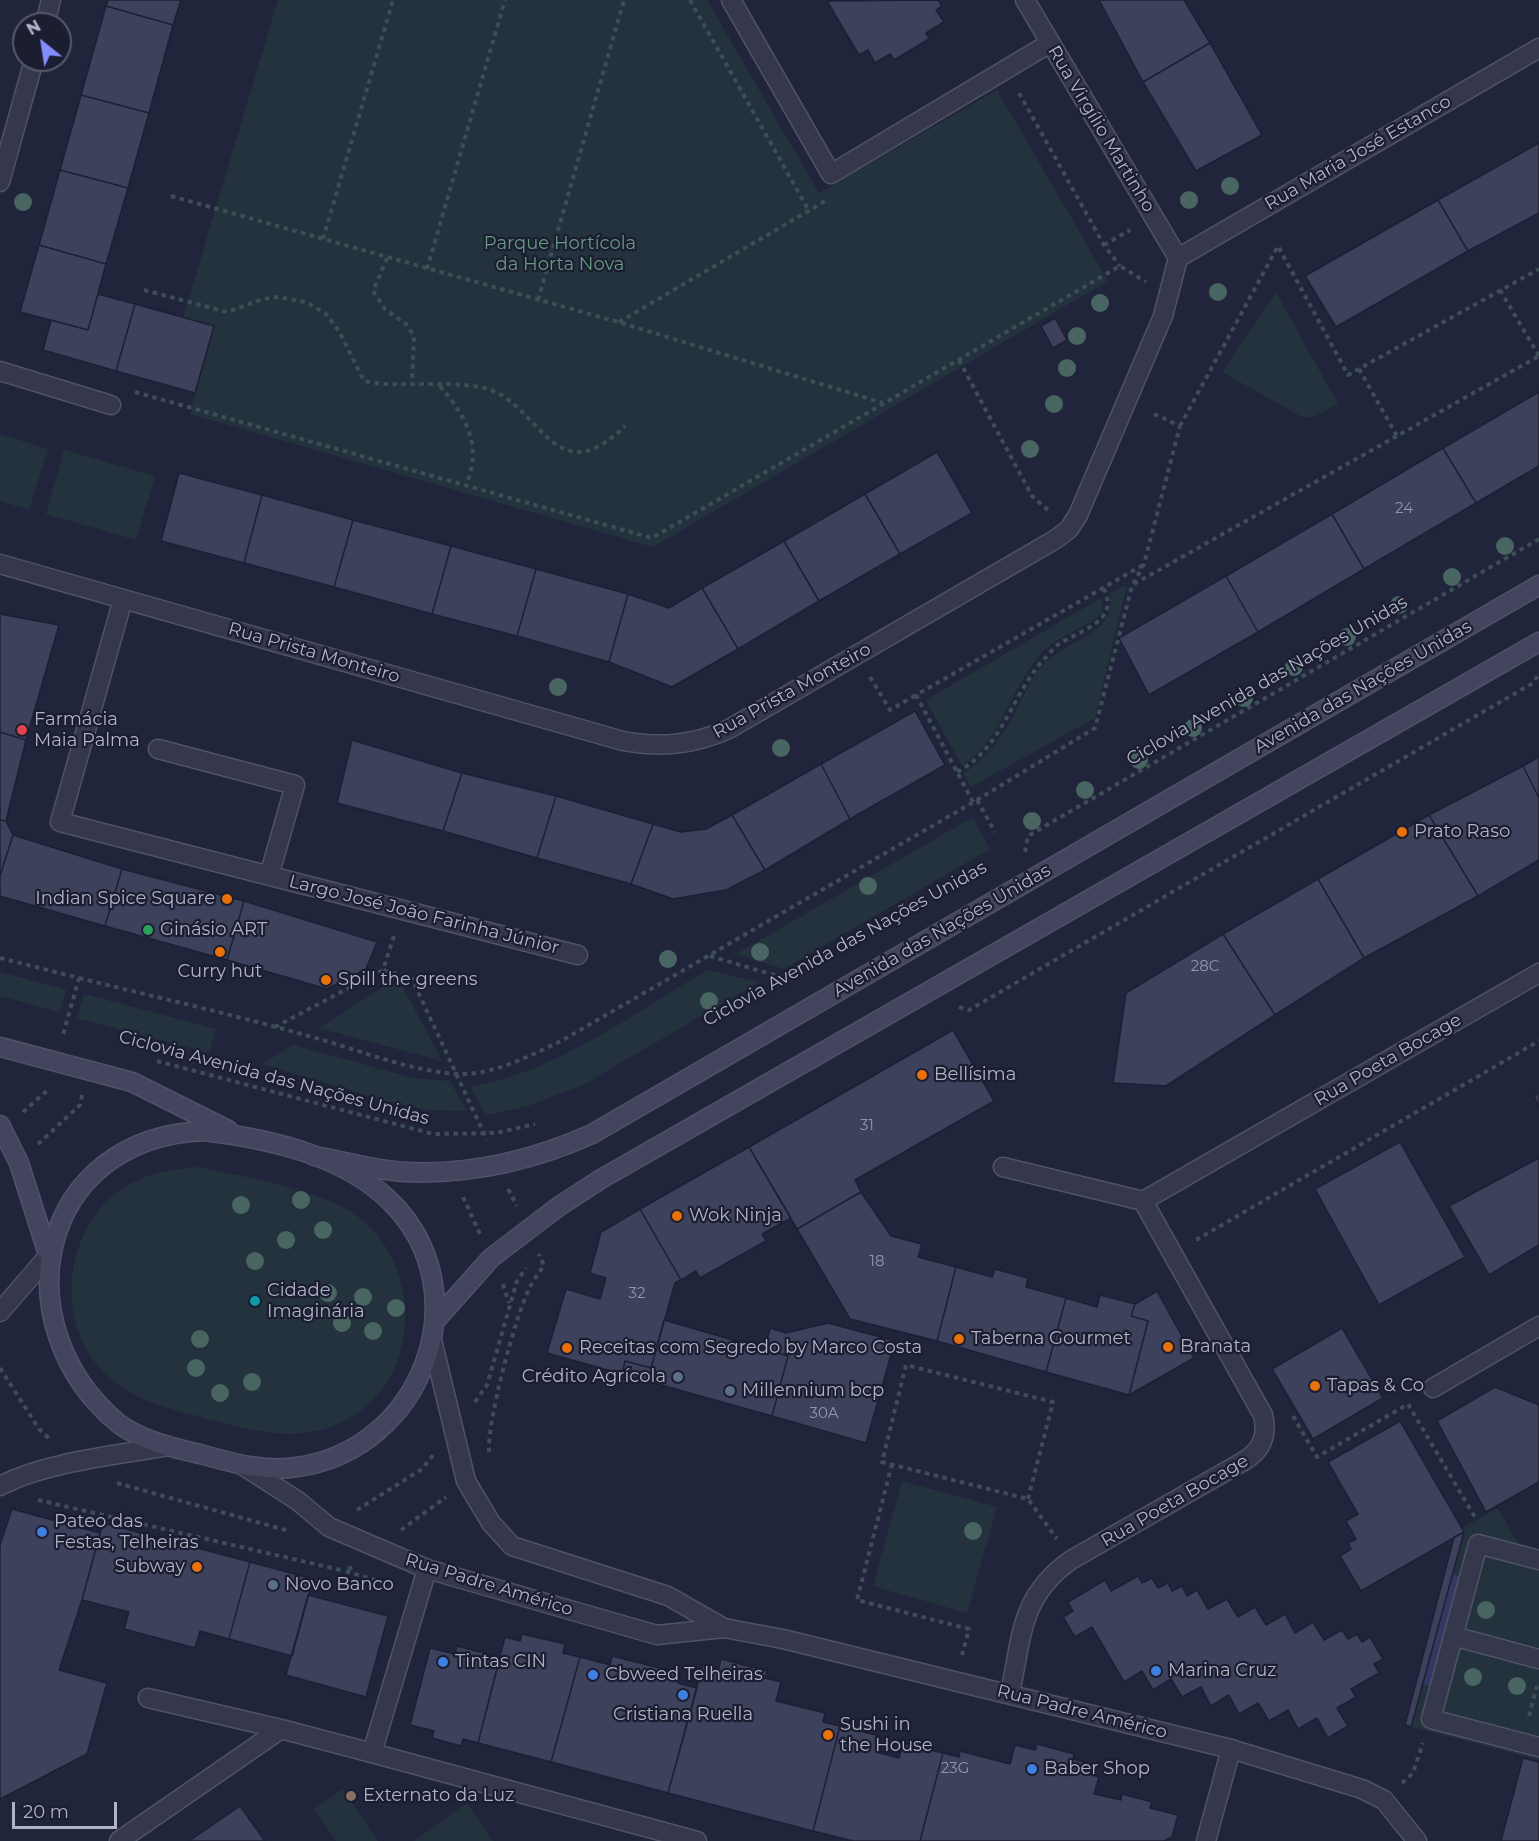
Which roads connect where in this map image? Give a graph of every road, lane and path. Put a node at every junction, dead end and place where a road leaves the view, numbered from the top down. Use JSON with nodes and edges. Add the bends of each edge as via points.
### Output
{"nodes":[{"id":1,"x":393,"y":0,"type":"edge"},
{"id":2,"x":505,"y":0,"type":"edge"},
{"id":3,"x":624,"y":0,"type":"edge"},
{"id":4,"x":690,"y":0,"type":"edge"},
{"id":5,"x":731,"y":0,"type":"edge"},
{"id":6,"x":1025,"y":0,"type":"edge"},
{"id":7,"x":1050,"y":44,"type":"junction"},
{"id":8,"x":1539,"y":48,"type":"edge"},
{"id":9,"x":31,"y":72,"type":"edge"},
{"id":10,"x":1008,"y":96,"type":"dead end"},
{"id":11,"x":0,"y":182,"type":"edge"},
{"id":12,"x":171,"y":196,"type":"dead end"},
{"id":13,"x":829,"y":199,"type":"dead end"},
{"id":14,"x":809,"y":211,"type":"junction"},
{"id":15,"x":323,"y":239,"type":"junction"},
{"id":16,"x":387,"y":258,"type":"junction"},
{"id":17,"x":1178,"y":258,"type":"junction"},
{"id":18,"x":1120,"y":266,"type":"junction"},
{"id":19,"x":428,"y":269,"type":"junction"},
{"id":20,"x":1539,"y":269,"type":"edge"},
{"id":21,"x":144,"y":290,"type":"dead end"},
{"id":22,"x":1500,"y":290,"type":"junction"},
{"id":23,"x":1169,"y":297,"type":"junction"},
{"id":24,"x":538,"y":300,"type":"junction"},
{"id":25,"x":618,"y":322,"type":"junction"},
{"id":26,"x":1539,"y":356,"type":"edge"},
{"id":27,"x":959,"y":360,"type":"junction"},
{"id":28,"x":1359,"y":369,"type":"junction"},
{"id":29,"x":0,"y":371,"type":"edge"},
{"id":30,"x":412,"y":383,"type":"junction"},
{"id":31,"x":439,"y":386,"type":"junction"},
{"id":32,"x":128,"y":390,"type":"dead end"},
{"id":33,"x":1126,"y":401,"type":"junction"},
{"id":34,"x":884,"y":404,"type":"junction"},
{"id":35,"x":111,"y":405,"type":"dead end"},
{"id":36,"x":625,"y":426,"type":"dead end"},
{"id":37,"x":1180,"y":426,"type":"junction"},
{"id":38,"x":1397,"y":436,"type":"junction"},
{"id":39,"x":465,"y":485,"type":"junction"},
{"id":40,"x":1069,"y":529,"type":"junction"},
{"id":41,"x":1539,"y":539,"type":"edge"},
{"id":42,"x":0,"y":564,"type":"edge"},
{"id":43,"x":1144,"y":564,"type":"junction"},
{"id":44,"x":1539,"y":585,"type":"edge"},
{"id":45,"x":1132,"y":586,"type":"junction"},
{"id":46,"x":1103,"y":588,"type":"junction"},
{"id":47,"x":123,"y":599,"type":"junction"},
{"id":48,"x":1539,"y":642,"type":"edge"},
{"id":49,"x":858,"y":655,"type":"junction"},
{"id":50,"x":1539,"y":674,"type":"edge"},
{"id":51,"x":916,"y":695,"type":"junction"},
{"id":52,"x":158,"y":749,"type":"dead end"},
{"id":53,"x":957,"y":772,"type":"junction"},
{"id":54,"x":975,"y":801,"type":"junction"},
{"id":55,"x":995,"y":832,"type":"dead end"},
{"id":56,"x":1024,"y":855,"type":"dead end"},
{"id":57,"x":269,"y":876,"type":"junction"},
{"id":58,"x":578,"y":955,"type":"dead end"},
{"id":59,"x":709,"y":956,"type":"junction"},
{"id":60,"x":0,"y":958,"type":"edge"},
{"id":61,"x":383,"y":970,"type":"dead end"},
{"id":62,"x":1539,"y":972,"type":"edge"},
{"id":63,"x":80,"y":978,"type":"junction"},
{"id":64,"x":784,"y":978,"type":"dead end"},
{"id":65,"x":950,"y":1005,"type":"dead end"},
{"id":66,"x":274,"y":1027,"type":"junction"},
{"id":67,"x":1539,"y":1041,"type":"edge"},
{"id":68,"x":0,"y":1047,"type":"edge"},
{"id":69,"x":155,"y":1061,"type":"dead end"},
{"id":70,"x":56,"y":1062,"type":"junction"},
{"id":71,"x":89,"y":1072,"type":"junction"},
{"id":72,"x":539,"y":1123,"type":"dead end"},
{"id":73,"x":2,"y":1127,"type":"edge"},
{"id":74,"x":238,"y":1135,"type":"junction"},
{"id":75,"x":314,"y":1156,"type":"junction"},
{"id":76,"x":19,"y":1162,"type":"junction"},
{"id":77,"x":1003,"y":1167,"type":"dead end"},
{"id":78,"x":459,"y":1190,"type":"dead end"},
{"id":79,"x":1143,"y":1201,"type":"junction"},
{"id":80,"x":481,"y":1237,"type":"dead end"},
{"id":81,"x":548,"y":1247,"type":"dead end"},
{"id":82,"x":1198,"y":1251,"type":"dead end"},
{"id":83,"x":45,"y":1256,"type":"junction"},
{"id":84,"x":0,"y":1312,"type":"edge"},
{"id":85,"x":435,"y":1321,"type":"junction"},
{"id":86,"x":1539,"y":1326,"type":"edge"},
{"id":87,"x":432,"y":1340,"type":"junction"},
{"id":88,"x":0,"y":1368,"type":"edge"},
{"id":89,"x":1433,"y":1388,"type":"dead end"},
{"id":90,"x":1287,"y":1405,"type":"dead end"},
{"id":91,"x":472,"y":1406,"type":"dead end"},
{"id":92,"x":169,"y":1446,"type":"junction"},
{"id":93,"x":59,"y":1448,"type":"dead end"},
{"id":94,"x":892,"y":1464,"type":"junction"},
{"id":95,"x":242,"y":1465,"type":"junction"},
{"id":96,"x":422,"y":1469,"type":"dead end"},
{"id":97,"x":108,"y":1480,"type":"dead end"},
{"id":98,"x":7,"y":1482,"type":"edge"},
{"id":99,"x":1028,"y":1499,"type":"junction"},
{"id":100,"x":356,"y":1511,"type":"dead end"},
{"id":101,"x":291,"y":1531,"type":"dead end"},
{"id":102,"x":1493,"y":1548,"type":"junction"},
{"id":103,"x":1071,"y":1560,"type":"junction"},
{"id":104,"x":1539,"y":1560,"type":"edge"},
{"id":105,"x":428,"y":1569,"type":"junction"},
{"id":106,"x":345,"y":1571,"type":"dead end"},
{"id":107,"x":724,"y":1628,"type":"junction"},
{"id":108,"x":1453,"y":1636,"type":"junction"},
{"id":109,"x":1539,"y":1659,"type":"edge"},
{"id":110,"x":1539,"y":1679,"type":"edge"},
{"id":111,"x":955,"y":1680,"type":"junction"},
{"id":112,"x":1010,"y":1694,"type":"junction"},
{"id":113,"x":148,"y":1698,"type":"dead end"},
{"id":114,"x":1431,"y":1719,"type":"junction"},
{"id":115,"x":281,"y":1729,"type":"junction"},
{"id":116,"x":1531,"y":1745,"type":"edge"},
{"id":117,"x":1231,"y":1749,"type":"junction"},
{"id":118,"x":372,"y":1753,"type":"junction"},
{"id":119,"x":1384,"y":1800,"type":"junction"},
{"id":120,"x":119,"y":1841,"type":"edge"},
{"id":121,"x":697,"y":1841,"type":"edge"},
{"id":122,"x":1206,"y":1841,"type":"edge"},
{"id":123,"x":1417,"y":1841,"type":"edge"}],
"edges":[{"from":1,"to":15,"type":"path"},
{"from":2,"to":19,"type":"path"},
{"from":3,"to":24,"type":"path"},
{"from":4,"to":14,"type":"path"},
{"from":5,"to":7,"type":"street","via":[[831,174]]},
{"from":6,"to":7,"type":"street","name":"Rua Virgílio Martinho"},
{"from":7,"to":17,"type":"street","name":"Rua Virgílio Martinho"},
{"from":8,"to":17,"type":"street","name":"Rua Maria José Estanco"},
{"from":9,"to":11,"type":"street"},
{"from":10,"to":18,"type":"path","via":[[1017,90],[1104,245]]},
{"from":12,"to":15,"type":"path"},
{"from":13,"to":14,"type":"path"},
{"from":14,"to":25,"type":"path"},
{"from":15,"to":16,"type":"path"},
{"from":16,"to":19,"type":"path"},
{"from":16,"to":30,"type":"path","via":[[373,291],[385,309],[406,324],[414,336]]},
{"from":17,"to":23,"type":"street","name":"Rua Prista Monteiro"},
{"from":18,"to":23,"type":"path"},
{"from":18,"to":27,"type":"path"},
{"from":19,"to":24,"type":"path"},
{"from":20,"to":22,"type":"path"},
{"from":21,"to":30,"type":"path","via":[[227,312],[278,297],[306,302],[326,314],[339,331],[364,381],[380,385]]},
{"from":22,"to":26,"type":"path"},
{"from":22,"to":28,"type":"path"},
{"from":23,"to":33,"type":"street","name":"Rua Prista Monteiro"},
{"from":24,"to":25,"type":"path"},
{"from":25,"to":34,"type":"path"},
{"from":26,"to":38,"type":"path"},
{"from":27,"to":34,"type":"path"},
{"from":27,"to":40,"type":"path","via":[[1032,496]]},
{"from":28,"to":37,"type":"path","via":[[1348,375],[1278,246]]},
{"from":28,"to":38,"type":"path"},
{"from":29,"to":35,"type":"street"},
{"from":30,"to":31,"type":"path"},
{"from":31,"to":36,"type":"path","via":[[482,388],[498,393],[512,401],[540,434],[559,448],[572,451],[602,444]]},
{"from":31,"to":39,"type":"path","via":[[455,404],[470,432],[472,469]]},
{"from":32,"to":39,"type":"path"},
{"from":33,"to":37,"type":"path"},
{"from":33,"to":40,"type":"street","name":"Rua Prista Monteiro"},
{"from":34,"to":39,"type":"path","via":[[652,538]]},
{"from":37,"to":43,"type":"path"},
{"from":38,"to":45,"type":"path"},
{"from":40,"to":49,"type":"street","name":"Rua Prista Monteiro"},
{"from":41,"to":56,"type":"path","name":"Ciclovia Avenida das Nações Unidas","via":[[1028,836]]},
{"from":42,"to":47,"type":"street","name":"Rua Prista Monteiro"},
{"from":43,"to":45,"type":"path"},
{"from":43,"to":46,"type":"path"},
{"from":44,"to":75,"type":"main road","name":"Avenida das Nações Unidas","via":[[592,1134],[521,1160],[449,1169],[404,1172]]},
{"from":45,"to":54,"type":"path","via":[[1095,728]]},
{"from":46,"to":51,"type":"path"},
{"from":46,"to":53,"type":"path","via":[[1108,604],[1094,627],[1058,644],[1029,675],[997,737],[970,765]]},
{"from":47,"to":49,"type":"street","name":"Rua Prista Monteiro","via":[[622,741],[659,746],[695,742],[720,733]]},
{"from":47,"to":57,"type":"street","name":"Largo José João Farinha Júnior","via":[[60,822]]},
{"from":48,"to":85,"type":"main road","via":[[601,1179],[491,1258]]},
{"from":49,"to":51,"type":"path","via":[[890,710]]},
{"from":50,"to":65,"type":"path","via":[[1533,683],[969,1010]]},
{"from":51,"to":53,"type":"path"},
{"from":52,"to":57,"type":"street","name":"Largo José João Farinha Júnior","via":[[295,785]]},
{"from":53,"to":54,"type":"path"},
{"from":54,"to":55,"type":"path"},
{"from":54,"to":59,"type":"path"},
{"from":57,"to":58,"type":"street","name":"Largo José João Farinha Júnior"},
{"from":59,"to":64,"type":"path"},
{"from":59,"to":66,"type":"path","via":[[563,1040],[487,1070],[457,1074],[419,1068]]},
{"from":60,"to":63,"type":"path"},
{"from":61,"to":66,"type":"path"},
{"from":62,"to":79,"type":"street","name":"Rua Poeta Bocage"},
{"from":63,"to":66,"type":"path"},
{"from":63,"to":70,"type":"path"},
{"from":67,"to":82,"type":"path","via":[[1192,1242]]},
{"from":68,"to":70,"type":"main road"},
{"from":69,"to":72,"type":"path","name":"Ciclovia Avenida das Nações Unidas","via":[[433,1134],[496,1133]]},
{"from":70,"to":71,"type":"main road"},
{"from":70,"to":73,"type":"path","via":[[49,1090]]},
{"from":71,"to":74,"type":"main road","via":[[132,1082]]},
{"from":71,"to":76,"type":"path","via":[[80,1105]]},
{"from":73,"to":76,"type":"main road"},
{"from":74,"to":75,"type":"main road"},
{"from":74,"to":83,"type":"main road","via":[[178,1132],[151,1139],[100,1164],[64,1206]]},
{"from":75,"to":85,"type":"main road","via":[[343,1167],[370,1184],[411,1227],[431,1273]]},
{"from":76,"to":83,"type":"main road"},
{"from":77,"to":79,"type":"street"},
{"from":78,"to":80,"type":"path"},
{"from":79,"to":103,"type":"street","name":"Rua Poeta Bocage","via":[[1263,1415],[1264,1439],[1260,1448],[1244,1461]]},
{"from":81,"to":91,"type":"path","via":[[516,1281],[487,1385]]},
{"from":83,"to":84,"type":"street"},
{"from":83,"to":92,"type":"main road","via":[[42,1308],[59,1362],[77,1386],[122,1426]]},
{"from":85,"to":87,"type":"main road"},
{"from":86,"to":89,"type":"street"},
{"from":87,"to":95,"type":"main road","via":[[422,1376],[401,1410],[357,1445],[298,1467]]},
{"from":87,"to":107,"type":"street","name":"Rua Padre Américo","via":[[466,1481],[491,1523],[512,1546],[668,1596]]},
{"from":88,"to":93,"type":"path","via":[[39,1428]]},
{"from":90,"to":102,"type":"path","via":[[1317,1457],[1408,1404]]},
{"from":92,"to":95,"type":"main road"},
{"from":92,"to":98,"type":"street","via":[[77,1463]]},
{"from":94,"to":99,"type":"path"},
{"from":94,"to":99,"type":"path","via":[[882,1462],[906,1365],[1053,1402]]},
{"from":94,"to":111,"type":"path","via":[[857,1600],[969,1629]]},
{"from":95,"to":105,"type":"street","name":"Rua Padre Américo","via":[[298,1501],[329,1527]]},
{"from":96,"to":100,"type":"path"},
{"from":97,"to":101,"type":"path"},
{"from":98,"to":106,"type":"path","via":[[24,1497]]},
{"from":99,"to":103,"type":"path"},
{"from":102,"to":104,"type":"street"},
{"from":102,"to":108,"type":"street","via":[[1478,1544]]},
{"from":103,"to":112,"type":"street","name":"Rua Poeta Bocage","via":[[1050,1575],[1032,1600]]},
{"from":105,"to":107,"type":"street","name":"Rua Padre Américo","via":[[657,1635]]},
{"from":105,"to":118,"type":"street"},
{"from":107,"to":111,"type":"street","name":"Rua Padre Américo","via":[[846,1652]]},
{"from":108,"to":109,"type":"street"},
{"from":108,"to":114,"type":"street"},
{"from":110,"to":116,"type":"path"},
{"from":111,"to":112,"type":"street","name":"Rua Padre Américo"},
{"from":112,"to":117,"type":"street","name":"Rua Padre Américo"},
{"from":113,"to":115,"type":"street"},
{"from":114,"to":116,"type":"street"},
{"from":114,"to":119,"type":"path","via":[[1413,1773]]},
{"from":115,"to":118,"type":"street"},
{"from":115,"to":120,"type":"street"},
{"from":117,"to":119,"type":"street","name":"Rua Padre Américo","via":[[1362,1789]]},
{"from":117,"to":122,"type":"street"},
{"from":118,"to":121,"type":"street"},
{"from":119,"to":123,"type":"street","name":"Rua Padre Américo"}]}
